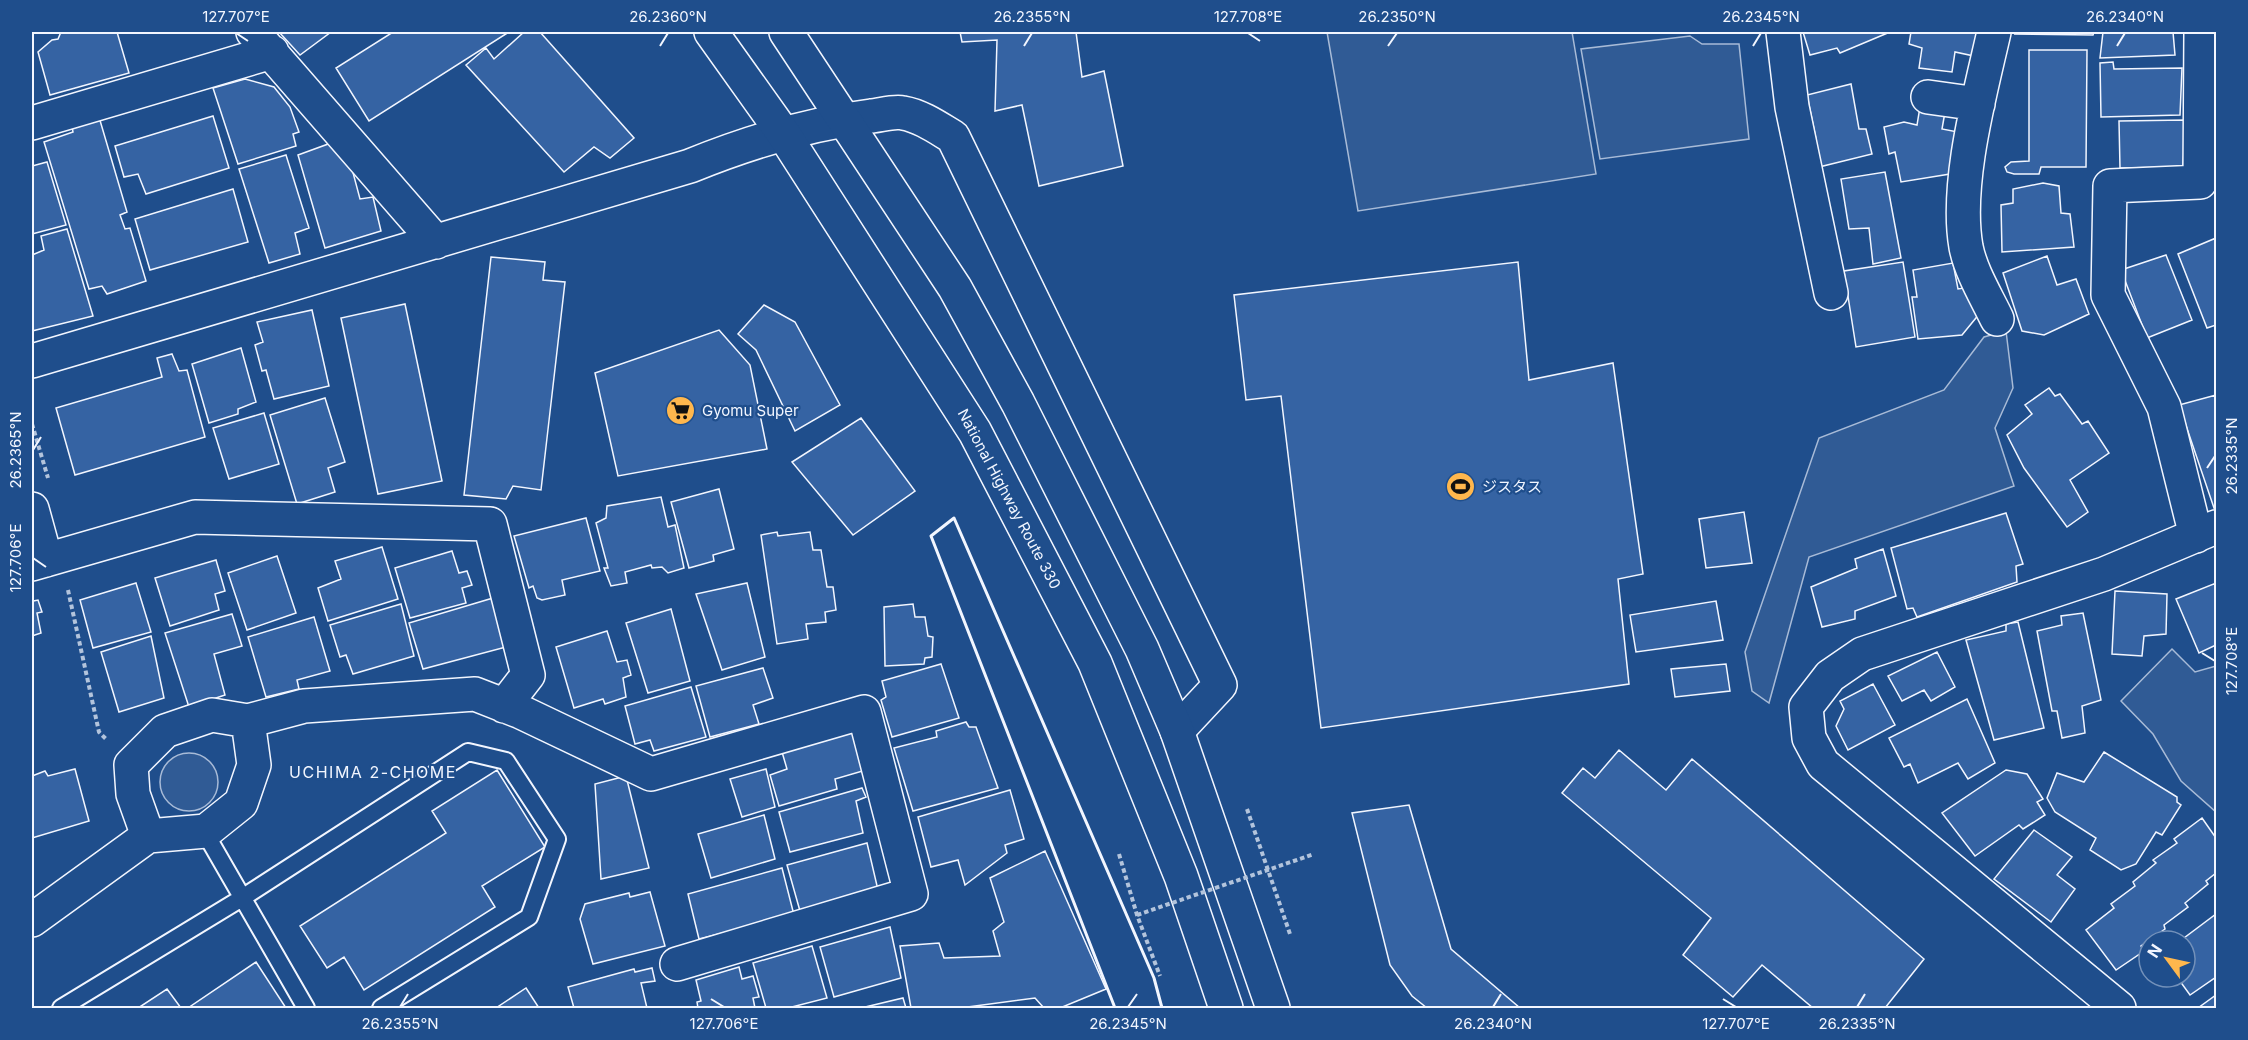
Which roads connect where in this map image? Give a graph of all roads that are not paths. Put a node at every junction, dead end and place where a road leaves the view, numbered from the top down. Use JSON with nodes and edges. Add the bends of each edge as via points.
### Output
{"nodes":[{"id":1,"x":711,"y":32,"type":"edge"},
{"id":2,"x":786,"y":32,"type":"edge"},
{"id":3,"x":1783,"y":32,"type":"edge"},
{"id":4,"x":1994,"y":32,"type":"edge"},
{"id":5,"x":2201,"y":32,"type":"edge"},
{"id":6,"x":263,"y":42,"type":"edge"},
{"id":7,"x":1928,"y":97,"type":"dead end"},
{"id":8,"x":1978,"y":104,"type":"junction"},
{"id":9,"x":845,"y":120,"type":"junction"},
{"id":10,"x":32,"y":123,"type":"edge"},
{"id":11,"x":783,"y":133,"type":"junction"},
{"id":12,"x":436,"y":242,"type":"junction"},
{"id":13,"x":1831,"y":293,"type":"dead end"},
{"id":14,"x":1997,"y":319,"type":"dead end"},
{"id":15,"x":32,"y":361,"type":"edge"},
{"id":16,"x":32,"y":509,"type":"edge"},
{"id":17,"x":2206,"y":532,"type":"edge"},
{"id":18,"x":46,"y":560,"type":"edge"},
{"id":19,"x":504,"y":706,"type":"junction"},
{"id":20,"x":248,"y":721,"type":"junction"},
{"id":21,"x":1177,"y":731,"type":"junction"},
{"id":22,"x":204,"y":831,"type":"junction"},
{"id":23,"x":148,"y":836,"type":"junction"},
{"id":24,"x":242,"y":898,"type":"junction"},
{"id":25,"x":32,"y":920,"type":"edge"},
{"id":26,"x":677,"y":964,"type":"dead end"},
{"id":27,"x":61,"y":1008,"type":"edge"},
{"id":28,"x":306,"y":1008,"type":"edge"},
{"id":29,"x":381,"y":1008,"type":"edge"},
{"id":30,"x":1226,"y":1008,"type":"edge"},
{"id":31,"x":1273,"y":1008,"type":"edge"},
{"id":32,"x":2119,"y":1008,"type":"edge"}],
"edges":[{"from":1,"to":11,"type":"main road","name":"National Highway Route 330"},
{"from":2,"to":9,"type":"main road"},
{"from":3,"to":13,"type":"main road","via":[[1792,107]]},
{"from":4,"to":8,"type":"main road"},
{"from":5,"to":17,"type":"main road","via":[[2200,182],[2110,186],[2108,295],[2164,407]]},
{"from":6,"to":10,"type":"main road"},
{"from":6,"to":12,"type":"main road"},
{"from":7,"to":8,"type":"main road"},
{"from":8,"to":14,"type":"main road","via":[[1965,185],[1966,247]]},
{"from":9,"to":11,"type":"main road"},
{"from":9,"to":21,"type":"main road","via":[[956,288],[1142,649]]},
{"from":9,"to":21,"type":"main road","via":[[903,112],[953,137],[1220,685]]},
{"from":11,"to":12,"type":"main road","via":[[690,166]]},
{"from":11,"to":30,"type":"main road","name":"National Highway Route 330","via":[[975,432],[1095,663],[1181,876]]},
{"from":12,"to":15,"type":"main road"},
{"from":16,"to":18,"type":"main road"},
{"from":17,"to":32,"type":"main road","via":[[2104,574],[1862,654],[1830,676],[1806,707],[1809,738],[1823,764]]},
{"from":18,"to":19,"type":"main road","via":[[195,517],[490,524],[528,675]]},
{"from":19,"to":20,"type":"main road","via":[[475,694],[304,706]]},
{"from":19,"to":26,"type":"main road","via":[[651,774],[864,712],[911,894]]},
{"from":20,"to":22,"type":"main road","via":[[254,765],[242,803]]},
{"from":20,"to":23,"type":"main road","via":[[212,715],[165,730],[130,765],[133,794]]},
{"from":21,"to":31,"type":"main road"},
{"from":22,"to":23,"type":"main road"},
{"from":22,"to":24,"type":"lane"},
{"from":23,"to":25,"type":"main road"},
{"from":24,"to":27,"type":"lane"},
{"from":24,"to":28,"type":"lane"},
{"from":24,"to":29,"type":"lane","via":[[468,752],[506,761],[557,839],[529,917]]}]}
